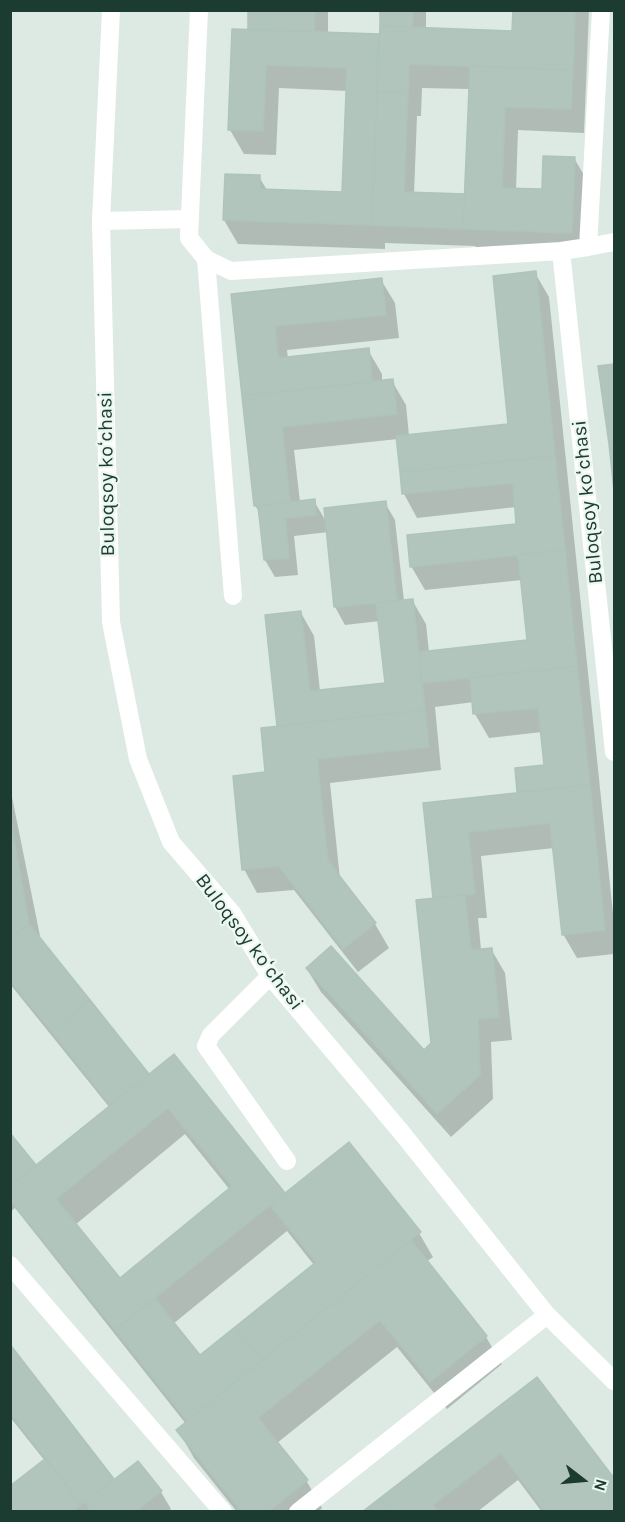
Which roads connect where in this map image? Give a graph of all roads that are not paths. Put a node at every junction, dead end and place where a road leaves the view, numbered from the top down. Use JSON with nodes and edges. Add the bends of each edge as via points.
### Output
{"nodes":[{"id":1,"x":111,"y":10,"type":"edge"},
{"id":2,"x":199,"y":10,"type":"edge"},
{"id":3,"x":601,"y":10,"type":"edge"},
{"id":4,"x":190,"y":219,"type":"junction"},
{"id":5,"x":101,"y":221,"type":"junction"},
{"id":6,"x":615,"y":242,"type":"edge"},
{"id":7,"x":588,"y":247,"type":"junction"},
{"id":8,"x":561,"y":251,"type":"junction"},
{"id":9,"x":206,"y":259,"type":"junction"},
{"id":10,"x":233,"y":596,"type":"dead end"},
{"id":11,"x":615,"y":752,"type":"edge"},
{"id":12,"x":270,"y":976,"type":"junction"},
{"id":13,"x":287,"y":1161,"type":"dead end"},
{"id":14,"x":10,"y":1264,"type":"edge"},
{"id":15,"x":548,"y":1315,"type":"junction"},
{"id":16,"x":615,"y":1380,"type":"edge"},
{"id":17,"x":222,"y":1512,"type":"edge"},
{"id":18,"x":298,"y":1512,"type":"edge"}],
"edges":[{"from":1,"to":5,"type":"street","name":"Buloqsoy koʻchasi"},
{"from":2,"to":4,"type":"street"},
{"from":3,"to":7,"type":"street"},
{"from":4,"to":5,"type":"street"},
{"from":4,"to":9,"type":"street","via":[[189,238]]},
{"from":5,"to":12,"type":"street","name":"Buloqsoy koʻchasi","via":[[111,622],[138,759],[171,842],[232,913]]},
{"from":6,"to":7,"type":"street"},
{"from":7,"to":8,"type":"street"},
{"from":8,"to":9,"type":"street","via":[[231,271]]},
{"from":8,"to":11,"type":"street","name":"Buloqsoy koʻchasi"},
{"from":9,"to":10,"type":"street"},
{"from":12,"to":13,"type":"street","via":[[211,1035],[206,1046]]},
{"from":12,"to":15,"type":"street","name":"Buloqsoy koʻchasi"},
{"from":14,"to":17,"type":"street"},
{"from":15,"to":16,"type":"street","name":"Buloqsoy koʻchasi"},
{"from":15,"to":18,"type":"street"}]}
